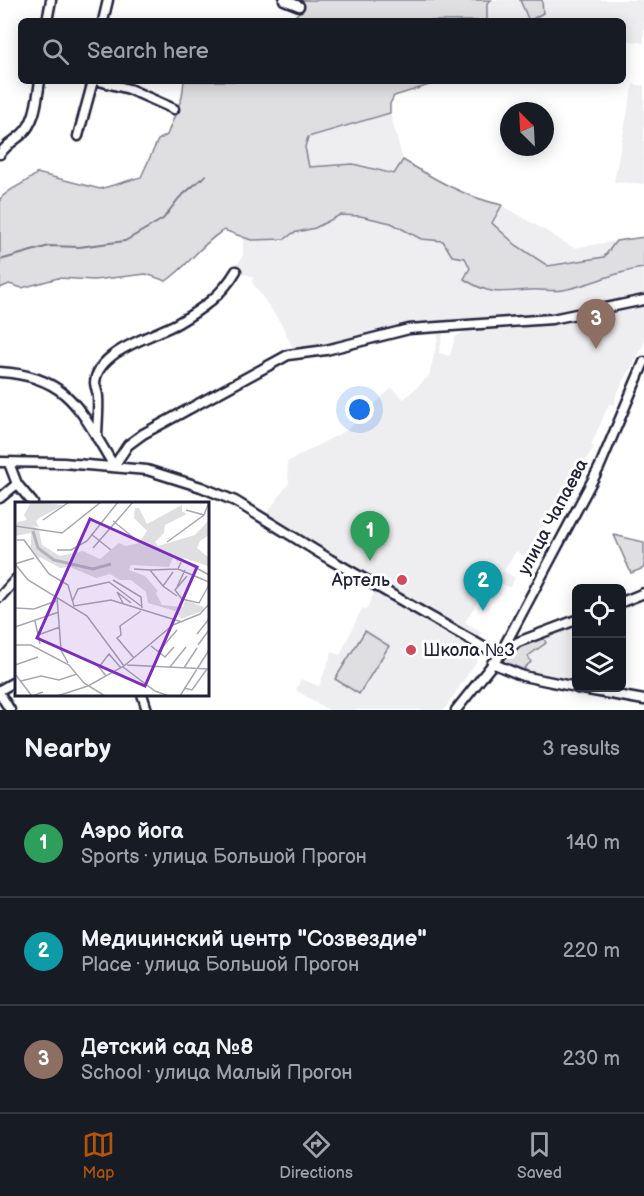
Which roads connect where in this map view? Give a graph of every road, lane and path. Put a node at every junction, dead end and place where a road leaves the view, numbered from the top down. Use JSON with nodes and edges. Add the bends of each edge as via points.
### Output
{"nodes":[{"id":1,"x":51,"y":0,"type":"edge"},
{"id":2,"x":108,"y":0,"type":"edge"},
{"id":3,"x":284,"y":0,"type":"edge"},
{"id":4,"x":299,"y":6,"type":"dead end"},
{"id":5,"x":48,"y":18,"type":"edge"},
{"id":6,"x":104,"y":18,"type":"edge"},
{"id":7,"x":39,"y":84,"type":"edge"},
{"id":8,"x":92,"y":84,"type":"edge"},
{"id":9,"x":110,"y":84,"type":"edge"},
{"id":10,"x":174,"y":109,"type":"dead end"},
{"id":11,"x":78,"y":136,"type":"dead end"},
{"id":12,"x":0,"y":154,"type":"edge"},
{"id":13,"x":236,"y":271,"type":"dead end"},
{"id":14,"x":644,"y":300,"type":"edge"},
{"id":15,"x":644,"y":362,"type":"edge"},
{"id":16,"x":0,"y":372,"type":"edge"},
{"id":17,"x":97,"y":438,"type":"junction"},
{"id":18,"x":5,"y":463,"type":"edge"},
{"id":19,"x":114,"y":466,"type":"junction"},
{"id":20,"x":17,"y":484,"type":"junction"},
{"id":21,"x":0,"y":498,"type":"edge"},
{"id":22,"x":32,"y":502,"type":"edge"},
{"id":23,"x":15,"y":580,"type":"edge"},
{"id":24,"x":644,"y":593,"type":"edge"},
{"id":25,"x":0,"y":597,"type":"edge"},
{"id":26,"x":626,"y":600,"type":"edge"},
{"id":27,"x":572,"y":622,"type":"edge"},
{"id":28,"x":499,"y":656,"type":"junction"},
{"id":29,"x":492,"y":663,"type":"junction"},
{"id":30,"x":15,"y":682,"type":"edge"},
{"id":31,"x":572,"y":686,"type":"edge"},
{"id":32,"x":0,"y":690,"type":"edge"},
{"id":33,"x":603,"y":692,"type":"edge"},
{"id":34,"x":0,"y":694,"type":"edge"},
{"id":35,"x":143,"y":695,"type":"edge"},
{"id":36,"x":644,"y":700,"type":"edge"},
{"id":37,"x":10,"y":710,"type":"edge"},
{"id":38,"x":147,"y":710,"type":"edge"},
{"id":39,"x":456,"y":710,"type":"edge"}],
"edges":[{"from":1,"to":5,"type":"street"},
{"from":2,"to":6,"type":"street"},
{"from":3,"to":4,"type":"street"},
{"from":7,"to":12,"type":"street","via":[[34,115],[24,133]]},
{"from":8,"to":11,"type":"street"},
{"from":9,"to":10,"type":"street"},
{"from":13,"to":17,"type":"street","via":[[225,288],[202,308],[159,333],[124,347],[98,373]]},
{"from":14,"to":19,"type":"street","via":[[552,319],[409,329],[326,350],[288,355],[143,434],[128,445]]},
{"from":15,"to":28,"type":"street","name":"улица Чапаева","via":[[599,468]]},
{"from":16,"to":17,"type":"street","via":[[41,378],[59,388],[72,400]]},
{"from":17,"to":19,"type":"street"},
{"from":18,"to":19,"type":"street"},
{"from":18,"to":20,"type":"street"},
{"from":19,"to":28,"type":"street","via":[[147,470],[235,501]]},
{"from":20,"to":21,"type":"street"},
{"from":20,"to":22,"type":"street"},
{"from":23,"to":25,"type":"street"},
{"from":24,"to":26,"type":"street"},
{"from":27,"to":28,"type":"street","via":[[518,642]]},
{"from":28,"to":29,"type":"street","name":"улица Чапаева"},
{"from":29,"to":31,"type":"street","via":[[523,676]]},
{"from":29,"to":39,"type":"street","name":"улица Чапаева"},
{"from":30,"to":32,"type":"street"},
{"from":33,"to":36,"type":"street"},
{"from":34,"to":37,"type":"street"},
{"from":35,"to":38,"type":"street"}]}
